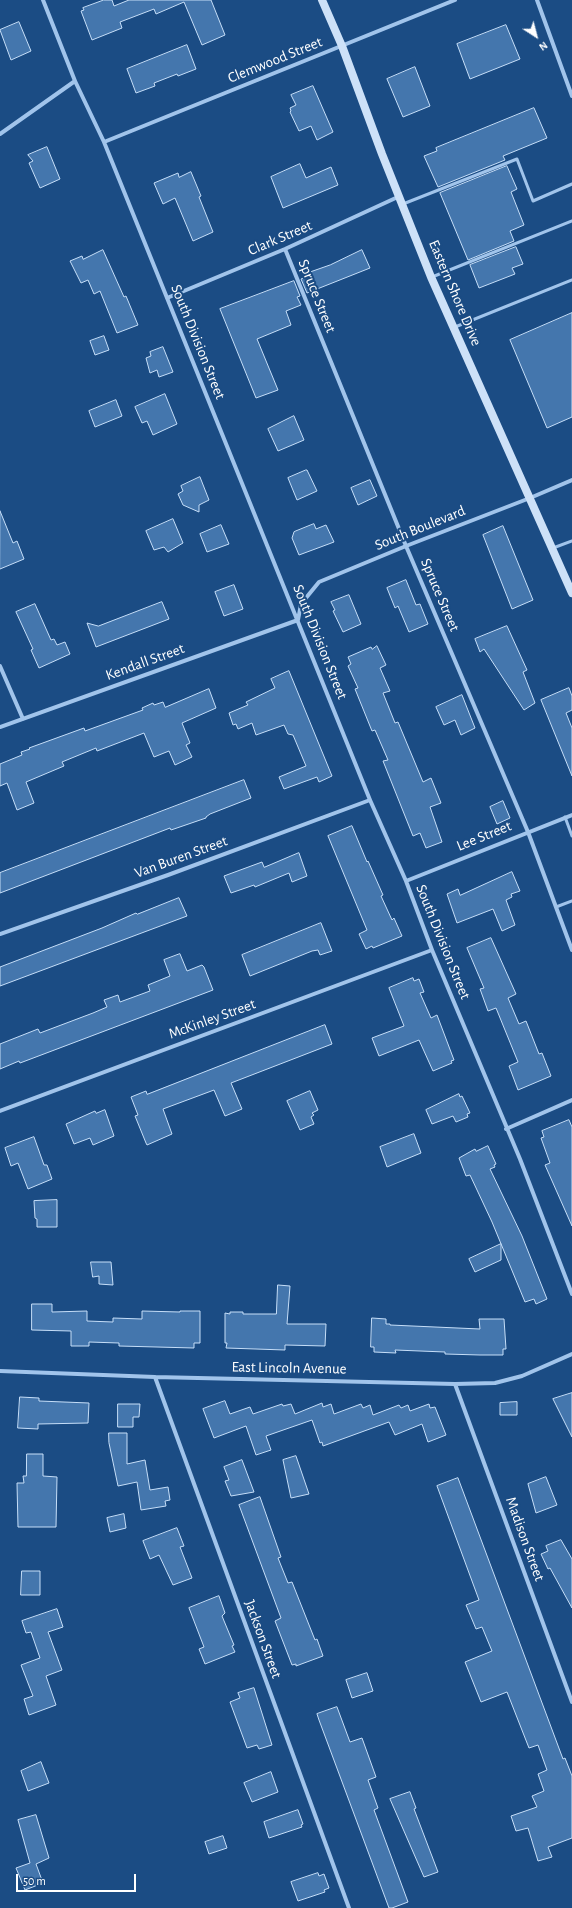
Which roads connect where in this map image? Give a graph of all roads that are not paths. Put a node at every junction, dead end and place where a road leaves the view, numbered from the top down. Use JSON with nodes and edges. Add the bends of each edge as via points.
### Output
{"nodes":[{"id":1,"x":43,"y":0,"type":"edge"},
{"id":2,"x":322,"y":0,"type":"edge"},
{"id":3,"x":455,"y":0,"type":"edge"},
{"id":4,"x":537,"y":0,"type":"edge"},
{"id":5,"x":342,"y":46,"type":"junction"},
{"id":6,"x":75,"y":81,"type":"junction"},
{"id":7,"x":572,"y":96,"type":"edge"},
{"id":8,"x":0,"y":134,"type":"edge"},
{"id":9,"x":104,"y":142,"type":"junction"},
{"id":10,"x":572,"y":184,"type":"edge"},
{"id":11,"x":402,"y":200,"type":"junction"},
{"id":12,"x":572,"y":221,"type":"edge"},
{"id":13,"x":285,"y":250,"type":"junction"},
{"id":14,"x":431,"y":277,"type":"junction"},
{"id":15,"x":572,"y":280,"type":"edge"},
{"id":16,"x":167,"y":298,"type":"junction"},
{"id":17,"x":454,"y":327,"type":"junction"},
{"id":18,"x":572,"y":480,"type":"edge"},
{"id":19,"x":530,"y":498,"type":"junction"},
{"id":20,"x":572,"y":541,"type":"edge"},
{"id":21,"x":406,"y":546,"type":"junction"},
{"id":22,"x":552,"y":548,"type":"junction"},
{"id":23,"x":572,"y":593,"type":"edge"},
{"id":24,"x":298,"y":620,"type":"junction"},
{"id":25,"x":0,"y":666,"type":"edge"},
{"id":26,"x":23,"y":719,"type":"junction"},
{"id":27,"x":0,"y":727,"type":"edge"},
{"id":28,"x":370,"y":800,"type":"junction"},
{"id":29,"x":572,"y":815,"type":"edge"},
{"id":30,"x":565,"y":817,"type":"junction"},
{"id":31,"x":528,"y":832,"type":"junction"},
{"id":32,"x":572,"y":836,"type":"edge"},
{"id":33,"x":406,"y":881,"type":"junction"},
{"id":34,"x":572,"y":901,"type":"edge"},
{"id":35,"x":556,"y":907,"type":"junction"},
{"id":36,"x":0,"y":934,"type":"edge"},
{"id":37,"x":432,"y":950,"type":"junction"},
{"id":38,"x":572,"y":950,"type":"edge"},
{"id":39,"x":572,"y":1100,"type":"edge"},
{"id":40,"x":0,"y":1111,"type":"edge"},
{"id":41,"x":506,"y":1129,"type":"junction"},
{"id":42,"x":572,"y":1294,"type":"edge"},
{"id":43,"x":572,"y":1354,"type":"edge"},
{"id":44,"x":0,"y":1371,"type":"edge"},
{"id":45,"x":155,"y":1377,"type":"junction"},
{"id":46,"x":455,"y":1384,"type":"junction"},
{"id":47,"x":572,"y":1702,"type":"edge"},
{"id":48,"x":349,"y":1908,"type":"edge"}],
"edges":[{"from":1,"to":6,"type":"street","name":"South Division Street"},
{"from":2,"to":5,"type":"street","name":"Eastern Shore Drive"},
{"from":3,"to":5,"type":"street","name":"Clemwood Street"},
{"from":4,"to":7,"type":"street"},
{"from":5,"to":9,"type":"street","name":"Clemwood Street"},
{"from":5,"to":11,"type":"street","name":"Eastern Shore Drive"},
{"from":6,"to":8,"type":"street"},
{"from":6,"to":9,"type":"street","name":"South Division Street"},
{"from":9,"to":16,"type":"street","name":"South Division Street"},
{"from":10,"to":11,"type":"lane","via":[[533,201],[517,159]]},
{"from":11,"to":13,"type":"street","name":"Clark Street"},
{"from":11,"to":14,"type":"street","name":"Eastern Shore Drive"},
{"from":12,"to":14,"type":"lane"},
{"from":13,"to":16,"type":"street","name":"Clark Street"},
{"from":13,"to":21,"type":"street","name":"Spruce Street"},
{"from":14,"to":17,"type":"street","name":"Eastern Shore Drive"},
{"from":15,"to":17,"type":"lane"},
{"from":16,"to":24,"type":"street","name":"South Division Street"},
{"from":17,"to":19,"type":"street","name":"Eastern Shore Drive"},
{"from":18,"to":19,"type":"street","name":"South Boulevard"},
{"from":19,"to":21,"type":"street","name":"South Boulevard"},
{"from":19,"to":22,"type":"street","name":"Eastern Shore Drive"},
{"from":20,"to":22,"type":"lane"},
{"from":21,"to":24,"type":"street","name":"South Boulevard","via":[[319,582],[301,604]]},
{"from":21,"to":31,"type":"street","name":"Spruce Street"},
{"from":22,"to":23,"type":"street","name":"Eastern Shore Drive"},
{"from":24,"to":26,"type":"street","name":"Kendall Street"},
{"from":24,"to":28,"type":"street","name":"South Division Street"},
{"from":25,"to":26,"type":"street"},
{"from":26,"to":27,"type":"street","name":"Kendall Street"},
{"from":28,"to":33,"type":"street","name":"South Division Street"},
{"from":28,"to":36,"type":"street","name":"Van Buren Street"},
{"from":29,"to":30,"type":"street","name":"Lee Street"},
{"from":30,"to":31,"type":"street","name":"Lee Street"},
{"from":30,"to":32,"type":"lane"},
{"from":31,"to":33,"type":"street","name":"Lee Street"},
{"from":31,"to":35,"type":"street","name":"Spruce Street"},
{"from":33,"to":37,"type":"street","name":"South Division Street"},
{"from":34,"to":35,"type":"lane"},
{"from":35,"to":38,"type":"street","name":"Spruce Street"},
{"from":37,"to":40,"type":"street","name":"McKinley Street"},
{"from":37,"to":41,"type":"street","name":"South Division Street"},
{"from":39,"to":41,"type":"street"},
{"from":41,"to":42,"type":"street","name":"South Division Street"},
{"from":43,"to":46,"type":"street","name":"East Lincoln Avenue","via":[[522,1376],[495,1382]]},
{"from":44,"to":45,"type":"street","name":"East Lincoln Avenue"},
{"from":45,"to":46,"type":"street","name":"East Lincoln Avenue"},
{"from":45,"to":48,"type":"street","name":"Jackson Street"},
{"from":46,"to":47,"type":"street","name":"Madison Street"}]}
